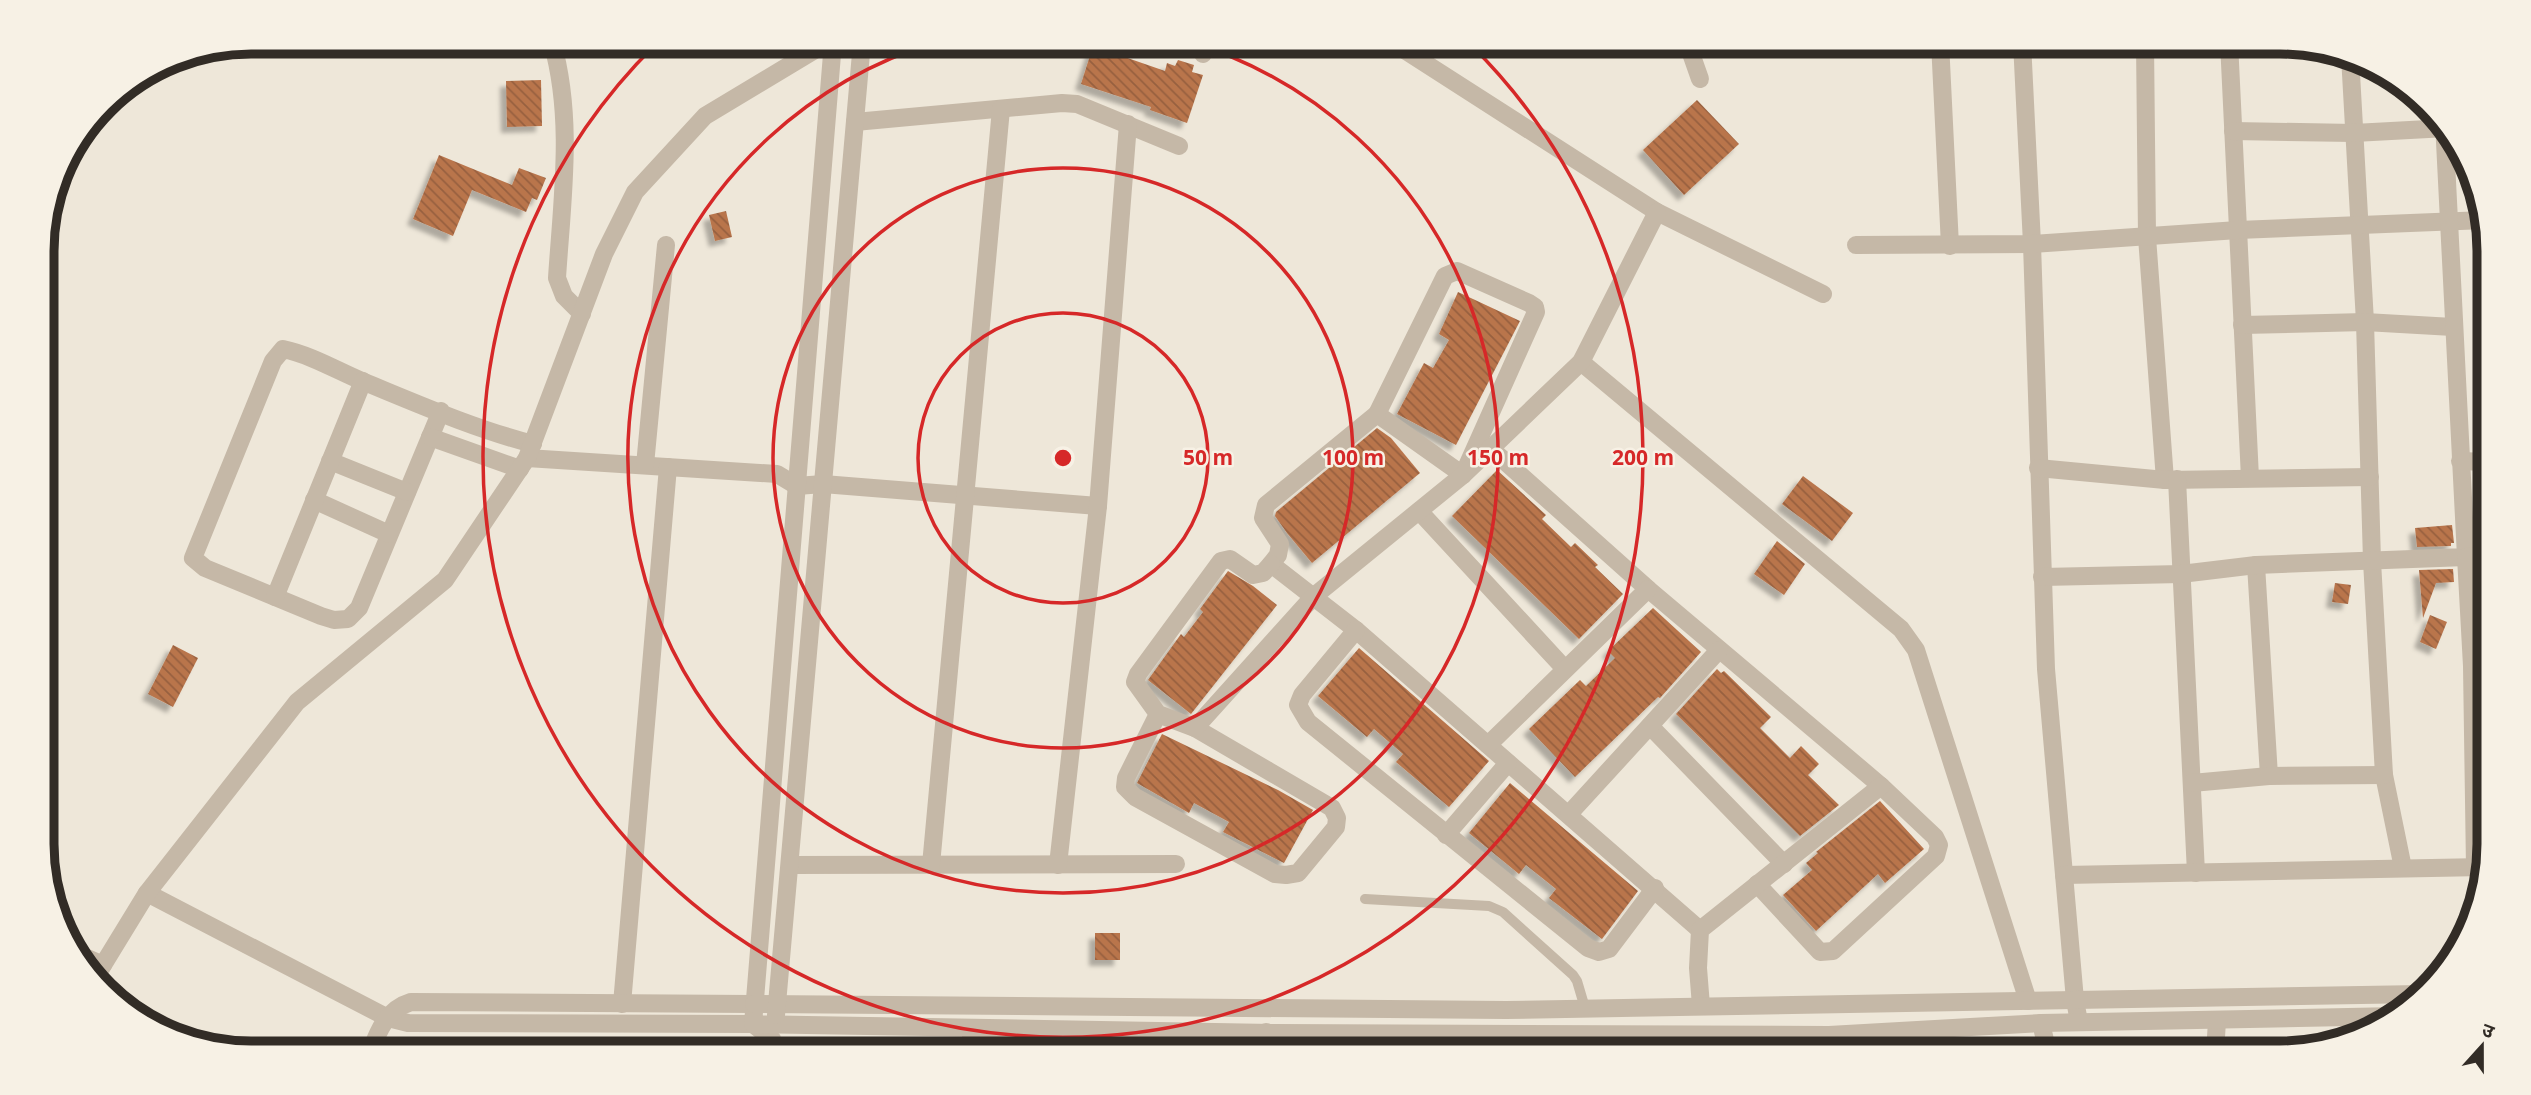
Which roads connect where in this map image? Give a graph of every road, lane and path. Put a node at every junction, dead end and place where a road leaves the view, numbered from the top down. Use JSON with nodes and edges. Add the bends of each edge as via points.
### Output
{"nodes":[{"id":1,"x":1412,"y":54,"type":"edge"},
{"id":2,"x":1421,"y":54,"type":"edge"},
{"id":3,"x":1691,"y":54,"type":"edge"},
{"id":4,"x":1941,"y":54,"type":"edge"},
{"id":5,"x":2023,"y":54,"type":"edge"},
{"id":6,"x":2145,"y":54,"type":"edge"},
{"id":7,"x":2230,"y":54,"type":"edge"},
{"id":8,"x":555,"y":55,"type":"edge"},
{"id":9,"x":809,"y":55,"type":"edge"},
{"id":10,"x":830,"y":55,"type":"edge"},
{"id":11,"x":861,"y":55,"type":"edge"},
{"id":12,"x":1424,"y":62,"type":"junction"},
{"id":13,"x":2351,"y":68,"type":"edge"},
{"id":14,"x":1700,"y":79,"type":"dead end"},
{"id":15,"x":1001,"y":108,"type":"junction"},
{"id":16,"x":855,"y":122,"type":"junction"},
{"id":17,"x":1128,"y":124,"type":"junction"},
{"id":18,"x":2432,"y":127,"type":"edge"},
{"id":19,"x":2233,"y":131,"type":"junction"},
{"id":20,"x":2354,"y":133,"type":"junction"},
{"id":21,"x":1179,"y":146,"type":"dead end"},
{"id":22,"x":2446,"y":146,"type":"edge"},
{"id":23,"x":1657,"y":212,"type":"junction"},
{"id":24,"x":2474,"y":220,"type":"edge"},
{"id":25,"x":2448,"y":221,"type":"junction"},
{"id":26,"x":2360,"y":226,"type":"junction"},
{"id":27,"x":2238,"y":230,"type":"junction"},
{"id":28,"x":2147,"y":237,"type":"junction"},
{"id":29,"x":2032,"y":244,"type":"junction"},
{"id":30,"x":666,"y":245,"type":"dead end"},
{"id":31,"x":1856,"y":245,"type":"dead end"},
{"id":32,"x":1950,"y":246,"type":"junction"},
{"id":33,"x":1823,"y":294,"type":"dead end"},
{"id":34,"x":582,"y":314,"type":"junction"},
{"id":35,"x":2365,"y":323,"type":"junction"},
{"id":36,"x":2242,"y":325,"type":"junction"},
{"id":37,"x":2453,"y":327,"type":"junction"},
{"id":38,"x":1581,"y":362,"type":"junction"},
{"id":39,"x":362,"y":381,"type":"junction"},
{"id":40,"x":440,"y":411,"type":"junction"},
{"id":41,"x":1377,"y":414,"type":"junction"},
{"id":42,"x":430,"y":437,"type":"junction"},
{"id":43,"x":1490,"y":449,"type":"junction"},
{"id":44,"x":527,"y":457,"type":"junction"},
{"id":45,"x":330,"y":461,"type":"junction"},
{"id":46,"x":2460,"y":461,"type":"junction"},
{"id":47,"x":2477,"y":462,"type":"edge"},
{"id":48,"x":645,"y":465,"type":"junction"},
{"id":49,"x":668,"y":467,"type":"junction"},
{"id":50,"x":2038,"y":468,"type":"junction"},
{"id":51,"x":1462,"y":475,"type":"junction"},
{"id":52,"x":2370,"y":477,"type":"junction"},
{"id":53,"x":2250,"y":478,"type":"junction"},
{"id":54,"x":2171,"y":480,"type":"junction"},
{"id":55,"x":823,"y":484,"type":"junction"},
{"id":56,"x":797,"y":486,"type":"junction"},
{"id":57,"x":407,"y":492,"type":"junction"},
{"id":58,"x":965,"y":494,"type":"junction"},
{"id":59,"x":314,"y":500,"type":"junction"},
{"id":60,"x":1098,"y":506,"type":"junction"},
{"id":61,"x":1419,"y":512,"type":"junction"},
{"id":62,"x":389,"y":534,"type":"junction"},
{"id":63,"x":2466,"y":556,"type":"junction"},
{"id":64,"x":2477,"y":556,"type":"edge"},
{"id":65,"x":2372,"y":561,"type":"junction"},
{"id":66,"x":1271,"y":564,"type":"junction"},
{"id":67,"x":2256,"y":565,"type":"junction"},
{"id":68,"x":2181,"y":574,"type":"junction"},
{"id":69,"x":2042,"y":578,"type":"junction"},
{"id":70,"x":1648,"y":589,"type":"junction"},
{"id":71,"x":275,"y":597,"type":"junction"},
{"id":72,"x":1313,"y":597,"type":"junction"},
{"id":73,"x":1356,"y":630,"type":"junction"},
{"id":74,"x":2477,"y":642,"type":"edge"},
{"id":75,"x":1719,"y":650,"type":"junction"},
{"id":76,"x":1565,"y":669,"type":"junction"},
{"id":77,"x":1157,"y":713,"type":"junction"},
{"id":78,"x":1650,"y":726,"type":"junction"},
{"id":79,"x":1195,"y":728,"type":"junction"},
{"id":80,"x":1488,"y":745,"type":"junction"},
{"id":81,"x":1508,"y":762,"type":"junction"},
{"id":82,"x":2384,"y":775,"type":"junction"},
{"id":83,"x":2269,"y":776,"type":"junction"},
{"id":84,"x":2192,"y":783,"type":"junction"},
{"id":85,"x":1881,"y":786,"type":"junction"},
{"id":86,"x":1569,"y":814,"type":"junction"},
{"id":87,"x":1446,"y":835,"type":"junction"},
{"id":88,"x":1058,"y":864,"type":"junction"},
{"id":89,"x":1176,"y":864,"type":"dead end"},
{"id":90,"x":1784,"y":864,"type":"junction"},
{"id":91,"x":790,"y":865,"type":"junction"},
{"id":92,"x":930,"y":865,"type":"junction"},
{"id":93,"x":2475,"y":867,"type":"edge"},
{"id":94,"x":2403,"y":868,"type":"junction"},
{"id":95,"x":2196,"y":873,"type":"junction"},
{"id":96,"x":2064,"y":875,"type":"junction"},
{"id":97,"x":1757,"y":884,"type":"junction"},
{"id":98,"x":1655,"y":888,"type":"junction"},
{"id":99,"x":147,"y":893,"type":"junction"},
{"id":100,"x":1365,"y":899,"type":"dead end"},
{"id":101,"x":1700,"y":930,"type":"junction"},
{"id":102,"x":100,"y":970,"type":"edge"},
{"id":103,"x":2407,"y":994,"type":"edge"},
{"id":104,"x":2241,"y":997,"type":"junction"},
{"id":105,"x":2075,"y":1000,"type":"junction"},
{"id":106,"x":2028,"y":1001,"type":"junction"},
{"id":107,"x":622,"y":1004,"type":"junction"},
{"id":108,"x":754,"y":1004,"type":"junction"},
{"id":109,"x":777,"y":1005,"type":"junction"},
{"id":110,"x":969,"y":1006,"type":"junction"},
{"id":111,"x":1701,"y":1006,"type":"junction"},
{"id":112,"x":1268,"y":1008,"type":"junction"},
{"id":113,"x":1585,"y":1008,"type":"junction"},
{"id":114,"x":2373,"y":1017,"type":"edge"},
{"id":115,"x":388,"y":1018,"type":"junction"},
{"id":116,"x":2240,"y":1020,"type":"junction"},
{"id":117,"x":2217,"y":1021,"type":"junction"},
{"id":118,"x":2079,"y":1022,"type":"junction"},
{"id":119,"x":2041,"y":1023,"type":"junction"},
{"id":120,"x":753,"y":1024,"type":"junction"},
{"id":121,"x":971,"y":1028,"type":"junction"},
{"id":122,"x":1266,"y":1032,"type":"junction"},
{"id":123,"x":1797,"y":1035,"type":"junction"},
{"id":124,"x":1829,"y":1035,"type":"junction"},
{"id":125,"x":774,"y":1039,"type":"edge"},
{"id":126,"x":1582,"y":1040,"type":"edge"},
{"id":127,"x":1752,"y":1040,"type":"edge"},
{"id":128,"x":1796,"y":1040,"type":"edge"},
{"id":129,"x":1832,"y":1040,"type":"edge"},
{"id":130,"x":2045,"y":1040,"type":"edge"},
{"id":131,"x":2216,"y":1040,"type":"edge"},
{"id":132,"x":375,"y":1041,"type":"edge"},
{"id":133,"x":971,"y":1041,"type":"edge"},
{"id":134,"x":1266,"y":1041,"type":"edge"}],
"edges":[{"from":1,"to":12,"type":"street"},
{"from":2,"to":12,"type":"street"},
{"from":3,"to":14,"type":"street"},
{"from":4,"to":32,"type":"street"},
{"from":5,"to":29,"type":"street"},
{"from":6,"to":28,"type":"street"},
{"from":7,"to":19,"type":"street"},
{"from":8,"to":34,"type":"street","via":[[566,125],[557,278],[564,296]]},
{"from":9,"to":34,"type":"street","via":[[705,116],[635,192],[604,254]]},
{"from":10,"to":56,"type":"street"},
{"from":11,"to":16,"type":"street"},
{"from":12,"to":23,"type":"street"},
{"from":13,"to":20,"type":"street"},
{"from":15,"to":16,"type":"street"},
{"from":15,"to":17,"type":"street","via":[[1077,104]]},
{"from":15,"to":58,"type":"street"},
{"from":16,"to":55,"type":"street"},
{"from":17,"to":21,"type":"street"},
{"from":17,"to":60,"type":"street"},
{"from":18,"to":20,"type":"street"},
{"from":19,"to":20,"type":"street"},
{"from":19,"to":27,"type":"street"},
{"from":20,"to":26,"type":"street"},
{"from":22,"to":25,"type":"street"},
{"from":23,"to":33,"type":"street"},
{"from":23,"to":38,"type":"street"},
{"from":24,"to":25,"type":"street"},
{"from":25,"to":26,"type":"street"},
{"from":25,"to":37,"type":"street"},
{"from":26,"to":27,"type":"street"},
{"from":26,"to":35,"type":"street"},
{"from":27,"to":28,"type":"street"},
{"from":27,"to":36,"type":"street"},
{"from":28,"to":29,"type":"street"},
{"from":28,"to":54,"type":"street"},
{"from":29,"to":32,"type":"street"},
{"from":29,"to":50,"type":"street"},
{"from":30,"to":48,"type":"street"},
{"from":31,"to":32,"type":"street"},
{"from":34,"to":44,"type":"street"},
{"from":35,"to":36,"type":"street"},
{"from":35,"to":37,"type":"street"},
{"from":35,"to":52,"type":"street"},
{"from":36,"to":53,"type":"street"},
{"from":37,"to":46,"type":"street"},
{"from":38,"to":43,"type":"street"},
{"from":38,"to":106,"type":"street","via":[[1909,639]]},
{"from":39,"to":40,"type":"street"},
{"from":39,"to":45,"type":"street"},
{"from":39,"to":71,"type":"street","via":[[283,349],[273,361],[198,542],[193,558],[205,568]]},
{"from":40,"to":42,"type":"street"},
{"from":40,"to":44,"type":"street","via":[[504,436]]},
{"from":41,"to":51,"type":"street"},
{"from":41,"to":51,"type":"street","via":[[1445,276],[1457,271],[1535,307]]},
{"from":41,"to":66,"type":"street","via":[[1266,505],[1263,518],[1280,544]]},
{"from":42,"to":44,"type":"street"},
{"from":42,"to":57,"type":"street"},
{"from":43,"to":51,"type":"street"},
{"from":43,"to":70,"type":"street"},
{"from":44,"to":48,"type":"street"},
{"from":44,"to":99,"type":"street","via":[[445,580],[297,702]]},
{"from":45,"to":57,"type":"street"},
{"from":45,"to":59,"type":"street"},
{"from":46,"to":47,"type":"street"},
{"from":46,"to":63,"type":"street"},
{"from":48,"to":49,"type":"street"},
{"from":49,"to":56,"type":"street","via":[[777,474]]},
{"from":49,"to":107,"type":"street"},
{"from":50,"to":54,"type":"street"},
{"from":50,"to":69,"type":"street"},
{"from":51,"to":61,"type":"street"},
{"from":52,"to":53,"type":"street"},
{"from":52,"to":65,"type":"street"},
{"from":53,"to":54,"type":"street"},
{"from":54,"to":68,"type":"street"},
{"from":55,"to":56,"type":"street"},
{"from":55,"to":58,"type":"street"},
{"from":55,"to":91,"type":"street"},
{"from":56,"to":108,"type":"street"},
{"from":57,"to":62,"type":"street"},
{"from":58,"to":60,"type":"street"},
{"from":58,"to":92,"type":"street"},
{"from":59,"to":62,"type":"street"},
{"from":59,"to":71,"type":"street"},
{"from":60,"to":88,"type":"street"},
{"from":61,"to":72,"type":"street"},
{"from":61,"to":76,"type":"street"},
{"from":62,"to":71,"type":"street","via":[[359,608],[348,619],[334,620]]},
{"from":63,"to":64,"type":"street"},
{"from":63,"to":65,"type":"street"},
{"from":63,"to":74,"type":"street"},
{"from":65,"to":67,"type":"street"},
{"from":65,"to":82,"type":"street"},
{"from":66,"to":72,"type":"street"},
{"from":66,"to":77,"type":"street","via":[[1264,573],[1253,575],[1230,559],[1221,561],[1138,674],[1135,682]]},
{"from":67,"to":68,"type":"street"},
{"from":67,"to":83,"type":"street"},
{"from":68,"to":69,"type":"street"},
{"from":68,"to":84,"type":"street"},
{"from":69,"to":96,"type":"street"},
{"from":70,"to":75,"type":"street"},
{"from":70,"to":76,"type":"street"},
{"from":72,"to":73,"type":"street"},
{"from":72,"to":79,"type":"street"},
{"from":73,"to":80,"type":"street"},
{"from":73,"to":87,"type":"street","via":[[1298,705],[1308,722]]},
{"from":75,"to":78,"type":"street"},
{"from":75,"to":85,"type":"street"},
{"from":76,"to":80,"type":"street"},
{"from":77,"to":79,"type":"street"},
{"from":77,"to":79,"type":"street","via":[[1125,787],[1135,797],[1275,874],[1298,873],[1336,827],[1332,808]]},
{"from":78,"to":86,"type":"street"},
{"from":78,"to":90,"type":"street"},
{"from":80,"to":81,"type":"street"},
{"from":81,"to":86,"type":"street"},
{"from":81,"to":87,"type":"street"},
{"from":82,"to":83,"type":"street"},
{"from":82,"to":94,"type":"street"},
{"from":83,"to":84,"type":"street"},
{"from":84,"to":95,"type":"street"},
{"from":85,"to":90,"type":"street"},
{"from":85,"to":97,"type":"street","via":[[1935,837],[1939,845],[1936,856],[1833,951],[1820,951],[1809,942]]},
{"from":86,"to":98,"type":"street"},
{"from":87,"to":98,"type":"street","via":[[1588,948],[1599,952],[1609,949]]},
{"from":88,"to":89,"type":"street"},
{"from":88,"to":92,"type":"street"},
{"from":90,"to":97,"type":"street"},
{"from":91,"to":92,"type":"street"},
{"from":91,"to":109,"type":"street"},
{"from":93,"to":94,"type":"street"},
{"from":94,"to":95,"type":"street"},
{"from":95,"to":96,"type":"street"},
{"from":96,"to":105,"type":"street"},
{"from":97,"to":101,"type":"street"},
{"from":98,"to":101,"type":"street"},
{"from":99,"to":102,"type":"street"},
{"from":99,"to":115,"type":"street"},
{"from":100,"to":113,"type":"lane","via":[[1489,906],[1503,912],[1573,975]]},
{"from":101,"to":111,"type":"street"},
{"from":103,"to":104,"type":"street"},
{"from":104,"to":105,"type":"street"},
{"from":104,"to":116,"type":"street"},
{"from":105,"to":106,"type":"street"},
{"from":105,"to":118,"type":"street"},
{"from":106,"to":111,"type":"street"},
{"from":107,"to":108,"type":"street"},
{"from":107,"to":115,"type":"street","via":[[411,1002]]},
{"from":108,"to":109,"type":"street"},
{"from":108,"to":120,"type":"street"},
{"from":109,"to":110,"type":"street"},
{"from":109,"to":125,"type":"street"},
{"from":110,"to":112,"type":"street"},
{"from":110,"to":121,"type":"street"},
{"from":111,"to":113,"type":"street"},
{"from":112,"to":113,"type":"street"},
{"from":112,"to":122,"type":"street"},
{"from":114,"to":116,"type":"street"},
{"from":115,"to":120,"type":"street","via":[[419,1024]]},
{"from":115,"to":132,"type":"street"},
{"from":116,"to":117,"type":"street"},
{"from":117,"to":118,"type":"street"},
{"from":117,"to":131,"type":"street"},
{"from":118,"to":119,"type":"street"},
{"from":119,"to":124,"type":"street"},
{"from":119,"to":130,"type":"street"},
{"from":120,"to":125,"type":"street"},
{"from":121,"to":122,"type":"street"},
{"from":121,"to":125,"type":"street"},
{"from":121,"to":133,"type":"street"},
{"from":122,"to":126,"type":"street"},
{"from":122,"to":134,"type":"street"},
{"from":123,"to":124,"type":"street"},
{"from":123,"to":127,"type":"street"},
{"from":123,"to":128,"type":"lane"},
{"from":124,"to":129,"type":"street"}]}
